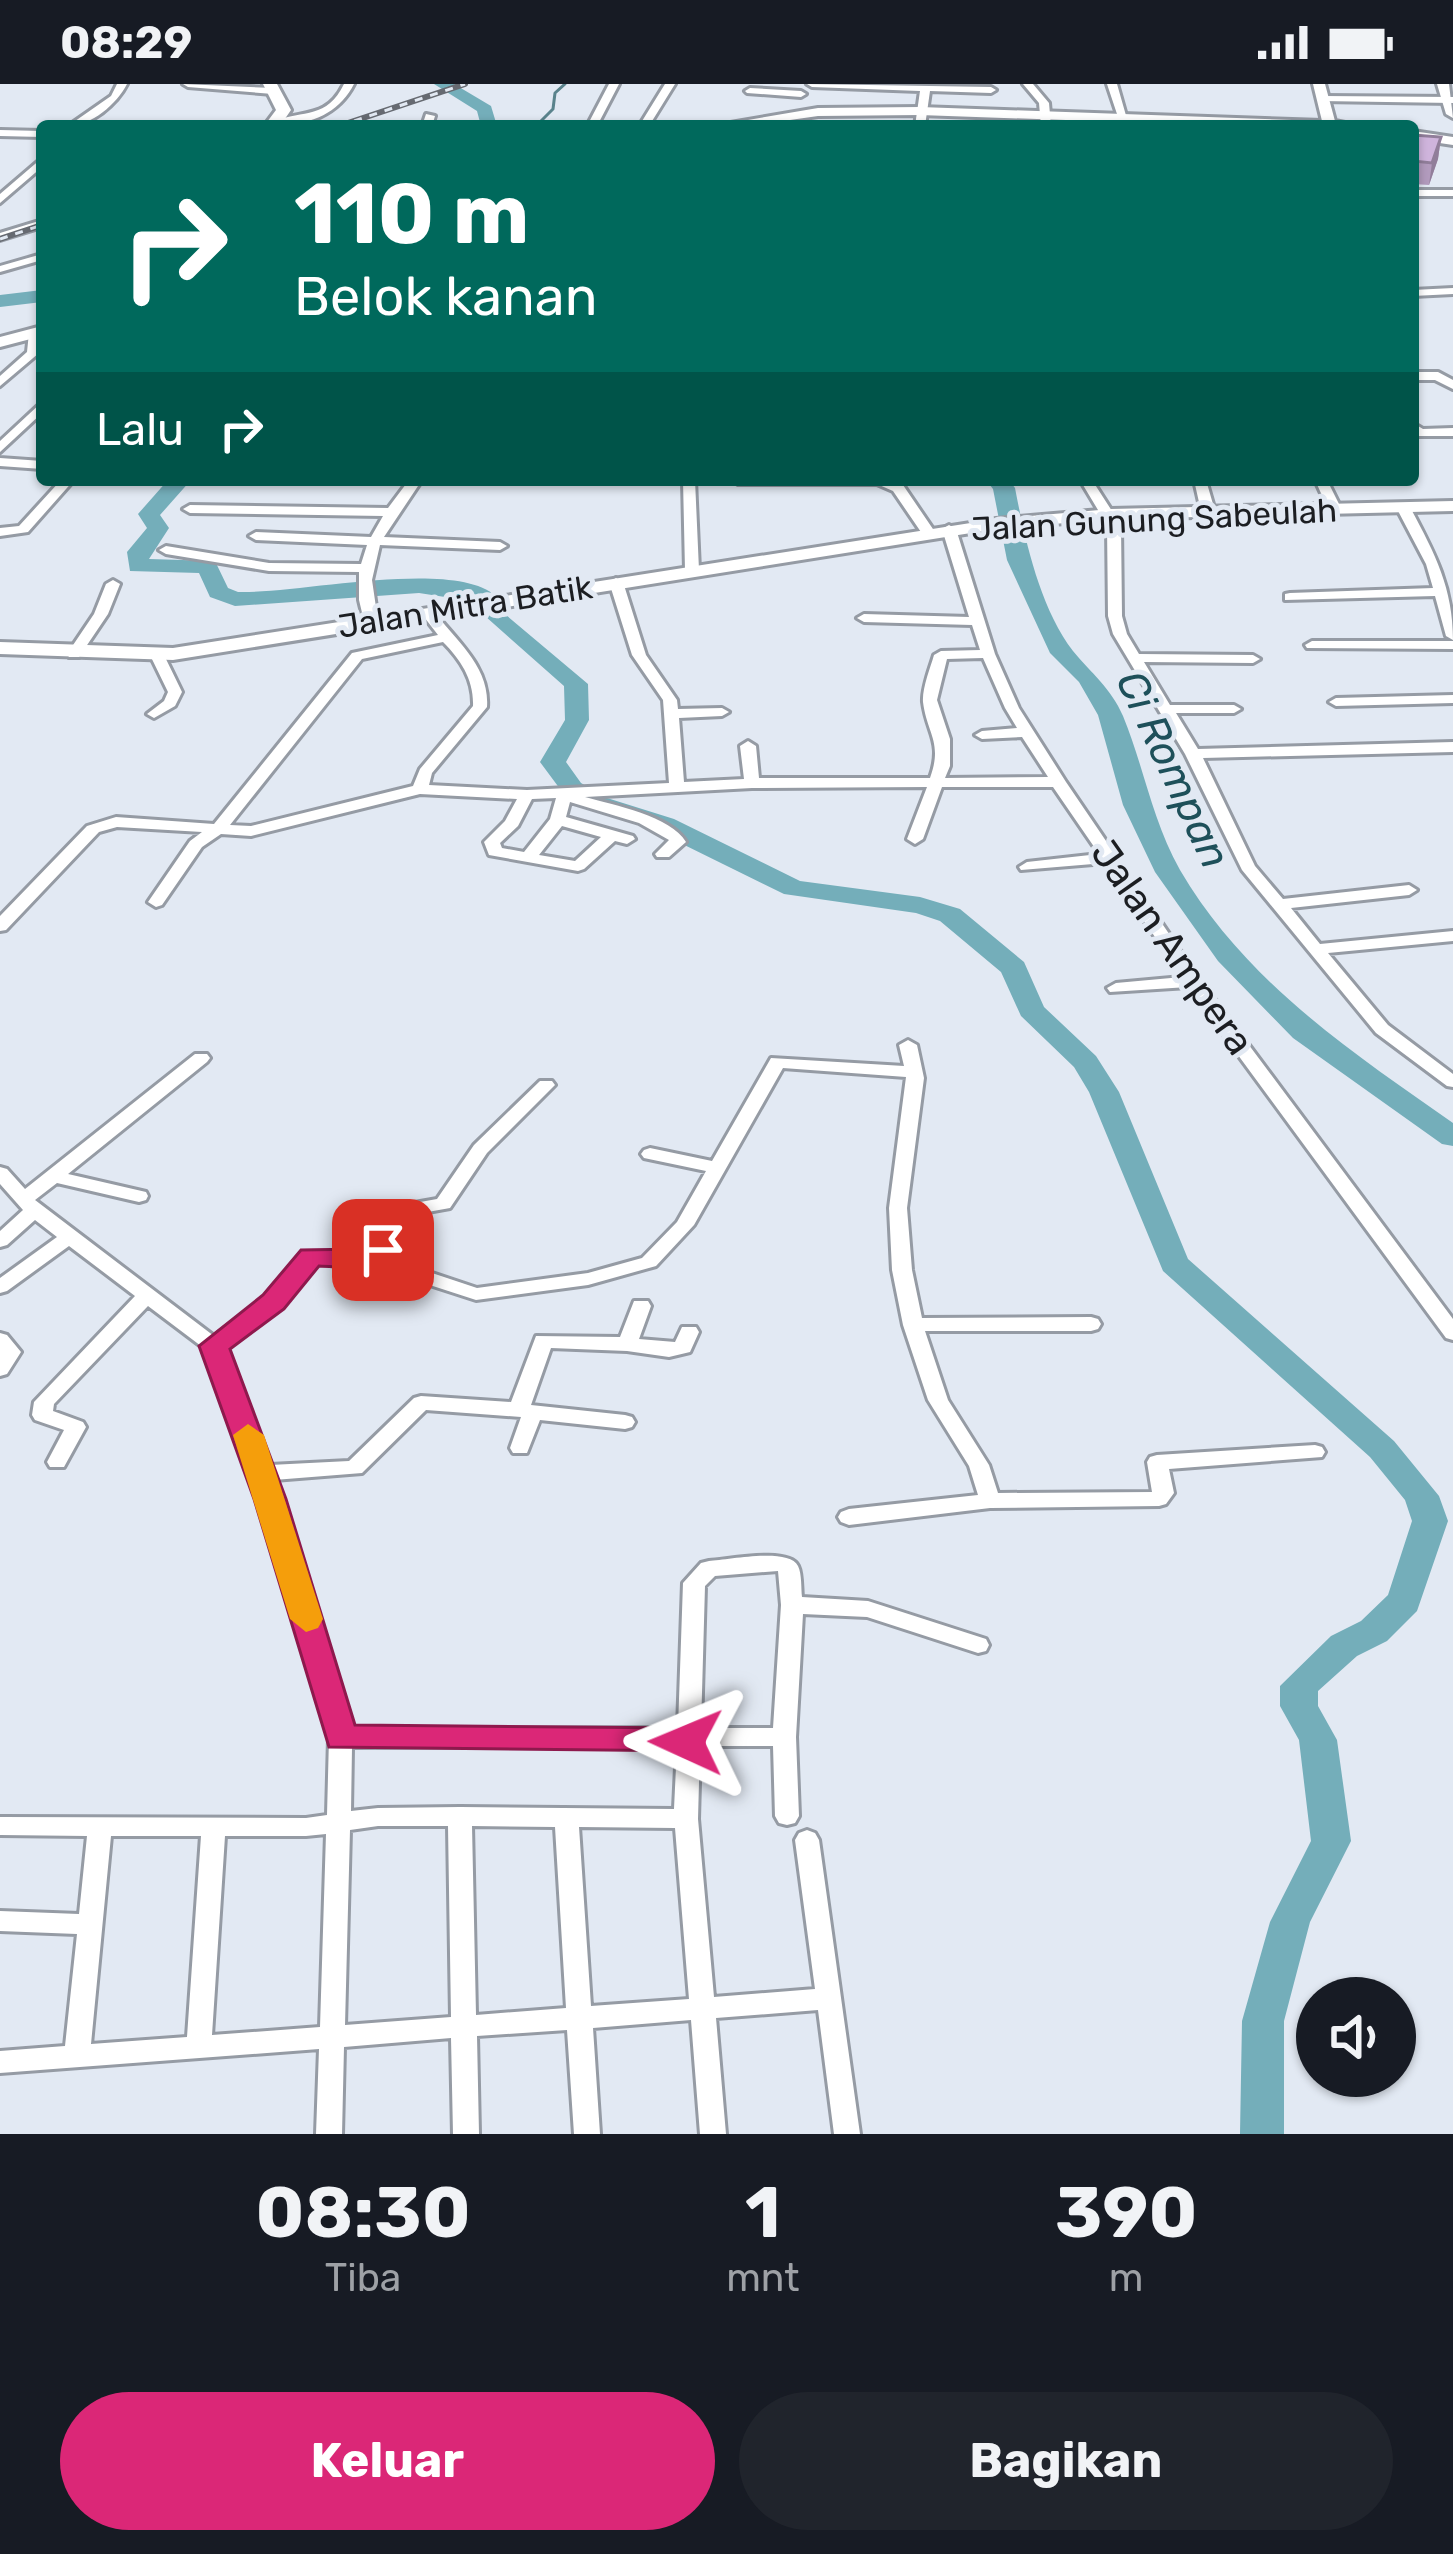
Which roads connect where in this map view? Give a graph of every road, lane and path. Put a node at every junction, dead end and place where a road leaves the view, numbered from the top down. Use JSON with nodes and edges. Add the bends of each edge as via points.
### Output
{"nodes":[{"id":1,"x":122,"y":84,"type":"edge"},
{"id":2,"x":188,"y":84,"type":"edge"},
{"id":3,"x":349,"y":84,"type":"edge"},
{"id":4,"x":614,"y":84,"type":"edge"},
{"id":5,"x":670,"y":84,"type":"edge"},
{"id":6,"x":812,"y":84,"type":"edge"},
{"id":7,"x":1028,"y":84,"type":"edge"},
{"id":8,"x":1112,"y":84,"type":"edge"},
{"id":9,"x":1443,"y":84,"type":"edge"},
{"id":10,"x":926,"y":86,"type":"edge"},
{"id":11,"x":272,"y":87,"type":"edge"},
{"id":12,"x":991,"y":90,"type":"dead end"},
{"id":13,"x":750,"y":91,"type":"dead end"},
{"id":14,"x":1321,"y":91,"type":"edge"},
{"id":15,"x":801,"y":94,"type":"junction"},
{"id":16,"x":1452,"y":105,"type":"edge"},
{"id":17,"x":818,"y":112,"type":"junction"},
{"id":18,"x":920,"y":118,"type":"edge"},
{"id":19,"x":82,"y":120,"type":"edge"},
{"id":20,"x":278,"y":120,"type":"edge"},
{"id":21,"x":296,"y":120,"type":"edge"},
{"id":22,"x":595,"y":120,"type":"edge"},
{"id":23,"x":648,"y":120,"type":"edge"},
{"id":24,"x":782,"y":120,"type":"edge"},
{"id":25,"x":1047,"y":120,"type":"edge"},
{"id":26,"x":1117,"y":120,"type":"edge"},
{"id":27,"x":0,"y":133,"type":"edge"},
{"id":28,"x":36,"y":134,"type":"edge"},
{"id":29,"x":1419,"y":136,"type":"edge"},
{"id":30,"x":1453,"y":144,"type":"edge"},
{"id":31,"x":36,"y":167,"type":"edge"},
{"id":32,"x":1419,"y":193,"type":"edge"},
{"id":33,"x":1453,"y":193,"type":"edge"},
{"id":34,"x":0,"y":200,"type":"edge"},
{"id":35,"x":36,"y":225,"type":"edge"},
{"id":36,"x":0,"y":237,"type":"edge"},
{"id":37,"x":36,"y":259,"type":"edge"},
{"id":38,"x":0,"y":269,"type":"edge"},
{"id":39,"x":1453,"y":291,"type":"edge"},
{"id":40,"x":1419,"y":298,"type":"edge"},
{"id":41,"x":1419,"y":298,"type":"edge"},
{"id":42,"x":1453,"y":302,"type":"edge"},
{"id":43,"x":36,"y":333,"type":"edge"},
{"id":44,"x":36,"y":340,"type":"edge"},
{"id":45,"x":0,"y":342,"type":"edge"},
{"id":46,"x":1419,"y":376,"type":"edge"},
{"id":47,"x":0,"y":382,"type":"edge"},
{"id":48,"x":1453,"y":385,"type":"edge"},
{"id":49,"x":36,"y":412,"type":"edge"},
{"id":50,"x":1419,"y":432,"type":"edge"},
{"id":51,"x":1453,"y":432,"type":"edge"},
{"id":52,"x":0,"y":448,"type":"edge"},
{"id":53,"x":0,"y":462,"type":"edge"},
{"id":54,"x":36,"y":465,"type":"edge"},
{"id":55,"x":62,"y":486,"type":"edge"},
{"id":56,"x":411,"y":486,"type":"edge"},
{"id":57,"x":689,"y":486,"type":"edge"},
{"id":58,"x":893,"y":486,"type":"edge"},
{"id":59,"x":1090,"y":486,"type":"edge"},
{"id":60,"x":1202,"y":486,"type":"edge"},
{"id":61,"x":1325,"y":486,"type":"edge"},
{"id":62,"x":1453,"y":506,"type":"edge"},
{"id":63,"x":190,"y":509,"type":"dead end"},
{"id":64,"x":1405,"y":509,"type":"junction"},
{"id":65,"x":1335,"y":510,"type":"junction"},
{"id":66,"x":1208,"y":511,"type":"junction"},
{"id":67,"x":391,"y":512,"type":"junction"},
{"id":68,"x":1111,"y":514,"type":"junction"},
{"id":69,"x":949,"y":529,"type":"junction"},
{"id":70,"x":0,"y":532,"type":"edge"},
{"id":71,"x":928,"y":532,"type":"junction"},
{"id":72,"x":256,"y":536,"type":"dead end"},
{"id":73,"x":373,"y":543,"type":"junction"},
{"id":74,"x":500,"y":546,"type":"dead end"},
{"id":75,"x":166,"y":550,"type":"dead end"},
{"id":76,"x":692,"y":570,"type":"junction"},
{"id":77,"x":363,"y":580,"type":"junction"},
{"id":78,"x":616,"y":582,"type":"junction"},
{"id":79,"x":113,"y":584,"type":"dead end"},
{"id":80,"x":1441,"y":592,"type":"junction"},
{"id":81,"x":1290,"y":597,"type":"dead end"},
{"id":82,"x":428,"y":613,"type":"junction"},
{"id":83,"x":864,"y":618,"type":"dead end"},
{"id":84,"x":371,"y":621,"type":"junction"},
{"id":85,"x":978,"y":621,"type":"junction"},
{"id":86,"x":443,"y":638,"type":"junction"},
{"id":87,"x":1453,"y":640,"type":"edge"},
{"id":88,"x":1312,"y":645,"type":"dead end"},
{"id":89,"x":0,"y":648,"type":"edge"},
{"id":90,"x":74,"y":654,"type":"junction"},
{"id":91,"x":988,"y":654,"type":"junction"},
{"id":92,"x":158,"y":655,"type":"junction"},
{"id":93,"x":1132,"y":658,"type":"junction"},
{"id":94,"x":1253,"y":659,"type":"dead end"},
{"id":95,"x":1336,"y":702,"type":"dead end"},
{"id":96,"x":1452,"y":704,"type":"edge"},
{"id":97,"x":1234,"y":709,"type":"dead end"},
{"id":98,"x":1163,"y":710,"type":"junction"},
{"id":99,"x":722,"y":712,"type":"dead end"},
{"id":100,"x":154,"y":714,"type":"dead end"},
{"id":101,"x":674,"y":714,"type":"junction"},
{"id":102,"x":1327,"y":728,"type":"dead end"},
{"id":103,"x":1028,"y":732,"type":"junction"},
{"id":104,"x":982,"y":736,"type":"dead end"},
{"id":105,"x":748,"y":746,"type":"dead end"},
{"id":106,"x":1453,"y":747,"type":"edge"},
{"id":107,"x":1338,"y":749,"type":"junction"},
{"id":108,"x":1192,"y":754,"type":"junction"},
{"id":109,"x":1058,"y":782,"type":"junction"},
{"id":110,"x":752,"y":783,"type":"junction"},
{"id":111,"x":936,"y":783,"type":"junction"},
{"id":112,"x":676,"y":788,"type":"junction"},
{"id":113,"x":420,"y":789,"type":"junction"},
{"id":114,"x":574,"y":793,"type":"junction"},
{"id":115,"x":527,"y":795,"type":"junction"},
{"id":116,"x":558,"y":820,"type":"junction"},
{"id":117,"x":218,"y":829,"type":"junction"},
{"id":118,"x":915,"y":839,"type":"dead end"},
{"id":119,"x":663,"y":854,"type":"dead end"},
{"id":120,"x":528,"y":858,"type":"junction"},
{"id":121,"x":1110,"y":858,"type":"junction"},
{"id":122,"x":1027,"y":867,"type":"dead end"},
{"id":123,"x":1408,"y":890,"type":"dead end"},
{"id":124,"x":156,"y":902,"type":"dead end"},
{"id":125,"x":1278,"y":905,"type":"junction"},
{"id":126,"x":0,"y":926,"type":"edge"},
{"id":127,"x":1453,"y":936,"type":"edge"},
{"id":128,"x":1318,"y":950,"type":"junction"},
{"id":129,"x":1193,"y":981,"type":"junction"},
{"id":130,"x":1116,"y":988,"type":"dead end"},
{"id":131,"x":908,"y":1046,"type":"dead end"},
{"id":132,"x":201,"y":1058,"type":"dead end"},
{"id":133,"x":915,"y":1072,"type":"junction"},
{"id":134,"x":1453,"y":1082,"type":"edge"},
{"id":135,"x":546,"y":1084,"type":"dead end"},
{"id":136,"x":650,"y":1154,"type":"dead end"},
{"id":137,"x":714,"y":1167,"type":"junction"},
{"id":138,"x":0,"y":1173,"type":"edge"},
{"id":139,"x":53,"y":1176,"type":"junction"},
{"id":140,"x":139,"y":1196,"type":"dead end"},
{"id":141,"x":30,"y":1205,"type":"junction"},
{"id":142,"x":69,"y":1237,"type":"junction"},
{"id":143,"x":0,"y":1240,"type":"edge"},
{"id":144,"x":369,"y":1259,"type":"junction"},
{"id":145,"x":0,"y":1287,"type":"edge"},
{"id":146,"x":148,"y":1294,"type":"junction"},
{"id":147,"x":641,"y":1306,"type":"dead end"},
{"id":148,"x":1091,"y":1324,"type":"dead end"},
{"id":149,"x":913,"y":1325,"type":"junction"},
{"id":150,"x":689,"y":1332,"type":"dead end"},
{"id":151,"x":1453,"y":1333,"type":"edge"},
{"id":152,"x":0,"y":1340,"type":"edge"},
{"id":153,"x":627,"y":1344,"type":"junction"},
{"id":154,"x":214,"y":1346,"type":"junction"},
{"id":155,"x":0,"y":1369,"type":"edge"},
{"id":156,"x":526,"y":1411,"type":"junction"},
{"id":157,"x":625,"y":1422,"type":"dead end"},
{"id":158,"x":520,"y":1448,"type":"dead end"},
{"id":159,"x":1315,"y":1453,"type":"dead end"},
{"id":160,"x":57,"y":1462,"type":"dead end"},
{"id":161,"x":262,"y":1473,"type":"junction"},
{"id":162,"x":990,"y":1501,"type":"junction"},
{"id":163,"x":849,"y":1517,"type":"dead end"},
{"id":164,"x":792,"y":1605,"type":"junction"},
{"id":165,"x":978,"y":1645,"type":"dead end"},
{"id":166,"x":341,"y":1738,"type":"junction"},
{"id":167,"x":784,"y":1738,"type":"junction"},
{"id":168,"x":686,"y":1742,"type":"junction"},
{"id":169,"x":460,"y":1816,"type":"junction"},
{"id":170,"x":788,"y":1816,"type":"dead end"},
{"id":171,"x":566,"y":1818,"type":"junction"},
{"id":172,"x":686,"y":1819,"type":"junction"},
{"id":173,"x":339,"y":1822,"type":"junction"},
{"id":174,"x":0,"y":1826,"type":"edge"},
{"id":175,"x":214,"y":1827,"type":"junction"},
{"id":176,"x":100,"y":1829,"type":"junction"},
{"id":177,"x":808,"y":1840,"type":"dead end"},
{"id":178,"x":0,"y":1921,"type":"edge"},
{"id":179,"x":90,"y":1924,"type":"junction"},
{"id":180,"x":827,"y":2000,"type":"junction"},
{"id":181,"x":699,"y":2012,"type":"junction"},
{"id":182,"x":579,"y":2020,"type":"junction"},
{"id":183,"x":462,"y":2028,"type":"junction"},
{"id":184,"x":333,"y":2036,"type":"junction"},
{"id":185,"x":199,"y":2044,"type":"junction"},
{"id":186,"x":77,"y":2056,"type":"junction"},
{"id":187,"x":0,"y":2062,"type":"edge"},
{"id":188,"x":329,"y":2134,"type":"edge"},
{"id":189,"x":466,"y":2134,"type":"edge"},
{"id":190,"x":587,"y":2134,"type":"edge"},
{"id":191,"x":712,"y":2134,"type":"edge"},
{"id":192,"x":847,"y":2134,"type":"edge"}],
"edges":[{"from":1,"to":19,"type":"street"},
{"from":2,"to":11,"type":"street"},
{"from":3,"to":21,"type":"street","via":[[337,106]]},
{"from":4,"to":22,"type":"street"},
{"from":5,"to":23,"type":"street"},
{"from":6,"to":10,"type":"street"},
{"from":6,"to":15,"type":"street"},
{"from":7,"to":25,"type":"street"},
{"from":8,"to":26,"type":"street"},
{"from":9,"to":16,"type":"main road"},
{"from":10,"to":12,"type":"street"},
{"from":10,"to":18,"type":"street"},
{"from":11,"to":20,"type":"highway","via":[[284,110]]},
{"from":13,"to":15,"type":"street"},
{"from":14,"to":16,"type":"street"},
{"from":15,"to":17,"type":"street"},
{"from":17,"to":18,"type":"main road"},
{"from":17,"to":24,"type":"main road"},
{"from":18,"to":25,"type":"main road"},
{"from":25,"to":26,"type":"main road"},
{"from":27,"to":28,"type":"street"},
{"from":29,"to":30,"type":"main road"},
{"from":31,"to":34,"type":"street"},
{"from":32,"to":33,"type":"street"},
{"from":35,"to":36,"type":"street"},
{"from":37,"to":38,"type":"street"},
{"from":39,"to":40,"type":"street"},
{"from":41,"to":42,"type":"street"},
{"from":43,"to":45,"type":"highway"},
{"from":44,"to":47,"type":"street"},
{"from":46,"to":48,"type":"street"},
{"from":49,"to":52,"type":"street"},
{"from":50,"to":51,"type":"street"},
{"from":53,"to":54,"type":"street"},
{"from":55,"to":70,"type":"street","via":[[23,529]]},
{"from":56,"to":67,"type":"street"},
{"from":57,"to":76,"type":"street"},
{"from":58,"to":71,"type":"street"},
{"from":59,"to":68,"type":"street"},
{"from":60,"to":66,"type":"street"},
{"from":61,"to":65,"type":"street"},
{"from":62,"to":64,"type":"main road","name":"Jalan Gunung Sabeulah"},
{"from":63,"to":67,"type":"street"},
{"from":64,"to":65,"type":"main road","name":"Jalan Gunung Sabeulah"},
{"from":64,"to":80,"type":"street"},
{"from":65,"to":66,"type":"main road","name":"Jalan Gunung Sabeulah"},
{"from":66,"to":68,"type":"main road","name":"Jalan Gunung Sabeulah"},
{"from":67,"to":73,"type":"street"},
{"from":68,"to":69,"type":"main road","name":"Jalan Gunung Sabeulah"},
{"from":68,"to":93,"type":"street","via":[[1115,616]]},
{"from":69,"to":71,"type":"main road","name":"Jalan Gunung Sabeulah"},
{"from":69,"to":85,"type":"street","name":"Jalan Ampera"},
{"from":71,"to":76,"type":"main road","name":"Jalan Mitra Batik"},
{"from":72,"to":73,"type":"street"},
{"from":73,"to":74,"type":"street"},
{"from":73,"to":77,"type":"street"},
{"from":75,"to":77,"type":"street"},
{"from":76,"to":78,"type":"main road","name":"Jalan Mitra Batik"},
{"from":77,"to":84,"type":"street"},
{"from":78,"to":82,"type":"main road","name":"Jalan Mitra Batik"},
{"from":78,"to":101,"type":"street","via":[[639,655]]},
{"from":79,"to":90,"type":"street"},
{"from":80,"to":81,"type":"street"},
{"from":80,"to":87,"type":"street"},
{"from":82,"to":84,"type":"main road","name":"Jalan Mitra Batik"},
{"from":82,"to":86,"type":"street"},
{"from":83,"to":85,"type":"street"},
{"from":84,"to":92,"type":"main road","name":"Jalan Mitra Batik"},
{"from":85,"to":91,"type":"street","name":"Jalan Ampera"},
{"from":86,"to":113,"type":"street","via":[[472,668],[482,695]]},
{"from":86,"to":117,"type":"street","via":[[357,656]]},
{"from":87,"to":88,"type":"street"},
{"from":89,"to":90,"type":"main road","name":"Jalan Mitra Batik"},
{"from":90,"to":92,"type":"main road","name":"Jalan Mitra Batik"},
{"from":91,"to":103,"type":"street","name":"Jalan Ampera"},
{"from":91,"to":111,"type":"street","via":[[941,655],[930,700],[944,750]]},
{"from":92,"to":100,"type":"street","via":[[175,692]]},
{"from":93,"to":94,"type":"street"},
{"from":93,"to":98,"type":"street"},
{"from":95,"to":96,"type":"street"},
{"from":97,"to":98,"type":"street"},
{"from":98,"to":108,"type":"street"},
{"from":99,"to":101,"type":"street"},
{"from":101,"to":112,"type":"street"},
{"from":102,"to":107,"type":"street"},
{"from":103,"to":104,"type":"street"},
{"from":103,"to":109,"type":"street","name":"Jalan Ampera"},
{"from":105,"to":110,"type":"street"},
{"from":106,"to":107,"type":"street"},
{"from":107,"to":108,"type":"street"},
{"from":108,"to":125,"type":"street","via":[[1248,867]]},
{"from":109,"to":111,"type":"street"},
{"from":109,"to":121,"type":"street","name":"Jalan Ampera"},
{"from":110,"to":111,"type":"street"},
{"from":110,"to":112,"type":"street"},
{"from":111,"to":118,"type":"street"},
{"from":112,"to":114,"type":"street"},
{"from":113,"to":115,"type":"street"},
{"from":113,"to":117,"type":"street","via":[[259,830]]},
{"from":114,"to":115,"type":"street"},
{"from":114,"to":116,"type":"street"},
{"from":114,"to":119,"type":"street","via":[[676,837]]},
{"from":115,"to":120,"type":"street","via":[[492,842],[495,852]]},
{"from":116,"to":120,"type":"street"},
{"from":116,"to":120,"type":"street","via":[[620,837],[583,866]]},
{"from":117,"to":124,"type":"street","via":[[196,844]]},
{"from":117,"to":126,"type":"street","via":[[132,820],[101,825]]},
{"from":121,"to":122,"type":"street"},
{"from":121,"to":129,"type":"street","name":"Jalan Ampera"},
{"from":123,"to":125,"type":"street"},
{"from":125,"to":128,"type":"street"},
{"from":127,"to":128,"type":"street"},
{"from":128,"to":134,"type":"street","via":[[1382,1029]]},
{"from":129,"to":130,"type":"street"},
{"from":129,"to":151,"type":"street","name":"Jalan Ampera"},
{"from":131,"to":133,"type":"street"},
{"from":132,"to":139,"type":"street"},
{"from":133,"to":137,"type":"street","via":[[777,1062]]},
{"from":133,"to":149,"type":"street","via":[[898,1208]]},
{"from":135,"to":144,"type":"street","via":[[479,1149],[442,1204],[405,1210]]},
{"from":136,"to":137,"type":"street"},
{"from":137,"to":144,"type":"street","via":[[664,1250],[588,1279],[476,1294]]},
{"from":138,"to":141,"type":"street"},
{"from":139,"to":140,"type":"street"},
{"from":139,"to":141,"type":"street"},
{"from":141,"to":142,"type":"street"},
{"from":141,"to":143,"type":"street"},
{"from":142,"to":145,"type":"street"},
{"from":142,"to":146,"type":"street"},
{"from":144,"to":154,"type":"street","via":[[311,1256],[274,1302]]},
{"from":146,"to":154,"type":"street"},
{"from":146,"to":160,"type":"street","via":[[44,1402],[42,1414],[76,1427]]},
{"from":147,"to":153,"type":"street"},
{"from":148,"to":149,"type":"street"},
{"from":149,"to":162,"type":"street","via":[[938,1400],[979,1465]]},
{"from":150,"to":153,"type":"street","via":[[674,1351]]},
{"from":152,"to":155,"type":"street","via":[[11,1352]]},
{"from":153,"to":156,"type":"street","via":[[543,1341]]},
{"from":154,"to":161,"type":"street"},
{"from":156,"to":157,"type":"street"},
{"from":156,"to":158,"type":"street"},
{"from":156,"to":161,"type":"street","via":[[421,1402],[360,1466]]},
{"from":159,"to":162,"type":"street","via":[[1157,1462],[1159,1499]]},
{"from":161,"to":166,"type":"street"},
{"from":162,"to":163,"type":"street"},
{"from":164,"to":165,"type":"street","via":[[868,1609]]},
{"from":164,"to":167,"type":"street"},
{"from":164,"to":168,"type":"street","via":[[781,1563],[700,1573],[691,1596]]},
{"from":166,"to":168,"type":"street"},
{"from":166,"to":173,"type":"street"},
{"from":167,"to":168,"type":"street"},
{"from":167,"to":170,"type":"street"},
{"from":168,"to":172,"type":"street"},
{"from":169,"to":171,"type":"street"},
{"from":169,"to":173,"type":"street"},
{"from":169,"to":183,"type":"street"},
{"from":171,"to":172,"type":"street"},
{"from":171,"to":182,"type":"street"},
{"from":172,"to":181,"type":"street"},
{"from":173,"to":175,"type":"street"},
{"from":173,"to":184,"type":"street"},
{"from":174,"to":176,"type":"street"},
{"from":175,"to":176,"type":"street"},
{"from":175,"to":185,"type":"street"},
{"from":176,"to":179,"type":"street"},
{"from":177,"to":180,"type":"street"},
{"from":178,"to":179,"type":"street"},
{"from":179,"to":186,"type":"street"},
{"from":180,"to":181,"type":"street"},
{"from":180,"to":192,"type":"street"},
{"from":181,"to":182,"type":"street"},
{"from":181,"to":191,"type":"street"},
{"from":182,"to":183,"type":"street"},
{"from":182,"to":190,"type":"street"},
{"from":183,"to":184,"type":"street"},
{"from":183,"to":189,"type":"street"},
{"from":184,"to":185,"type":"street"},
{"from":184,"to":188,"type":"street"},
{"from":185,"to":186,"type":"street"},
{"from":186,"to":187,"type":"street"}]}
